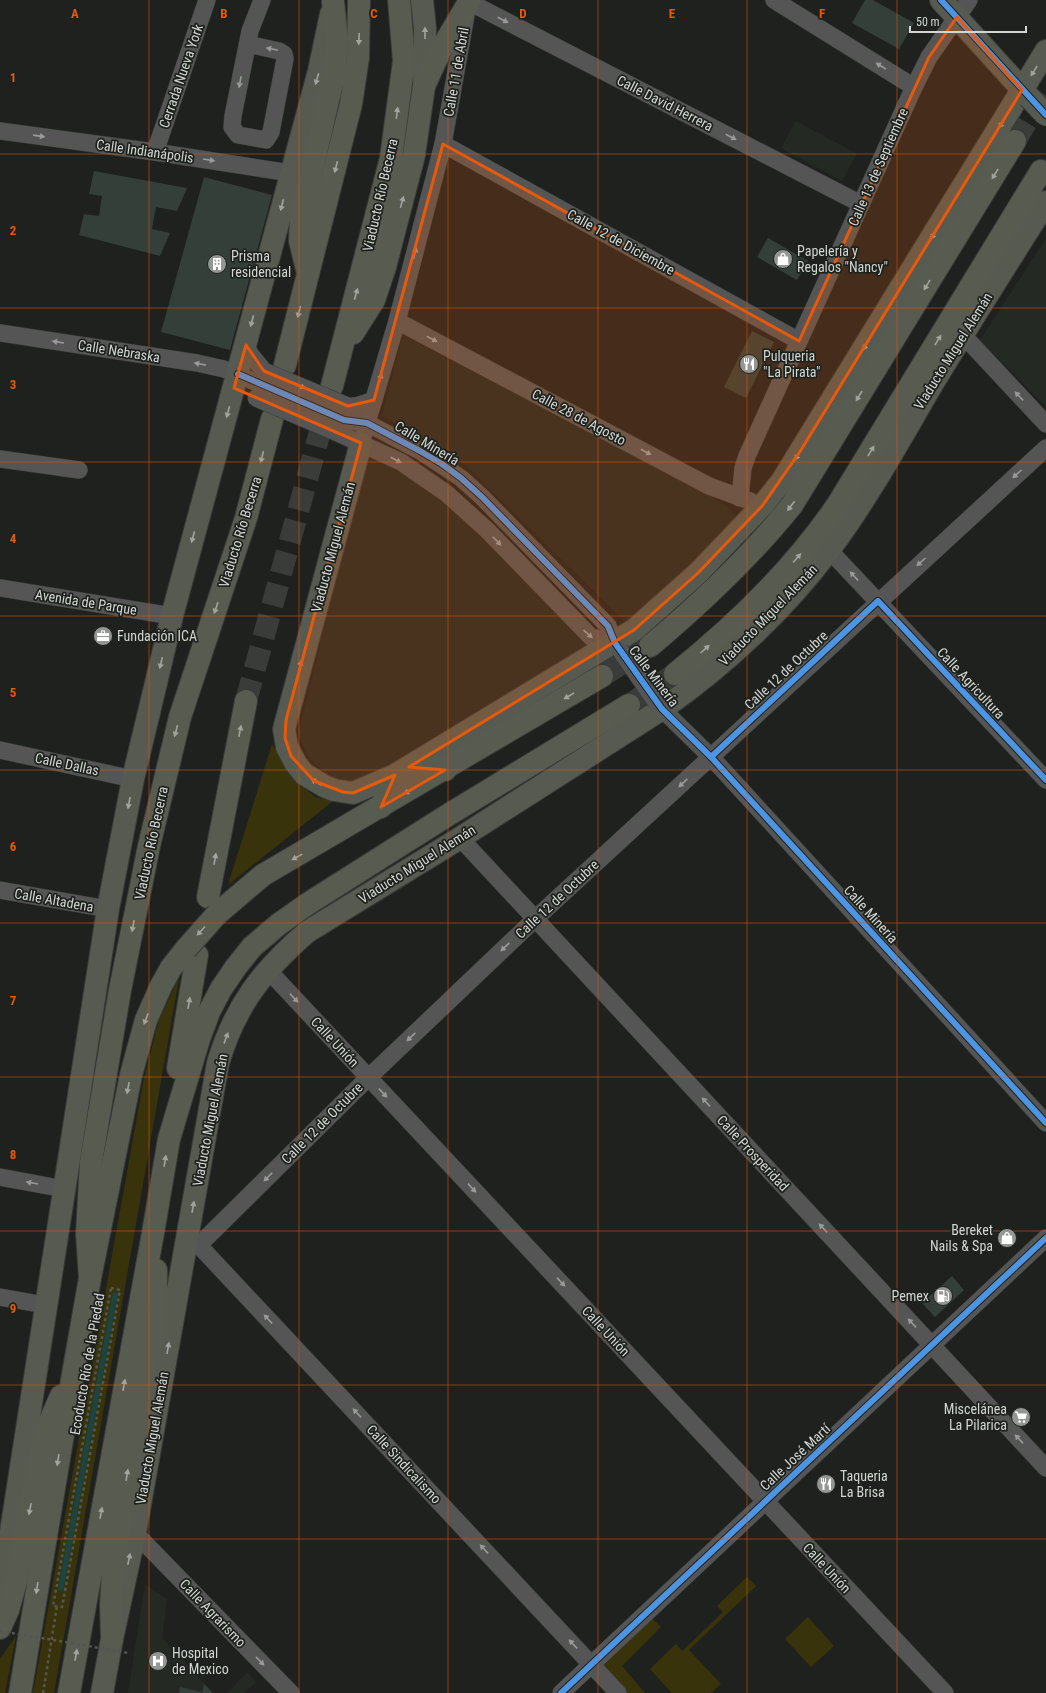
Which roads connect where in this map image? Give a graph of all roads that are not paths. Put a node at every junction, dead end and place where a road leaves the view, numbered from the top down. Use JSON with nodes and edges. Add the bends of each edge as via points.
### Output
{"nodes":[{"id":1,"x":207,"y":0,"type":"edge"},
{"id":2,"x":262,"y":0,"type":"edge"},
{"id":3,"x":359,"y":0,"type":"edge"},
{"id":4,"x":399,"y":0,"type":"edge"},
{"id":5,"x":422,"y":0,"type":"edge"},
{"id":6,"x":774,"y":0,"type":"edge"},
{"id":7,"x":941,"y":0,"type":"edge"},
{"id":8,"x":969,"y":0,"type":"edge"},
{"id":9,"x":333,"y":1,"type":"edge"},
{"id":10,"x":469,"y":1,"type":"edge"},
{"id":11,"x":957,"y":17,"type":"junction"},
{"id":12,"x":248,"y":44,"type":"junction"},
{"id":13,"x":1046,"y":52,"type":"edge"},
{"id":14,"x":424,"y":86,"type":"junction"},
{"id":15,"x":914,"y":87,"type":"junction"},
{"id":16,"x":1026,"y":93,"type":"junction"},
{"id":17,"x":1046,"y":115,"type":"edge"},
{"id":18,"x":0,"y":130,"type":"edge"},
{"id":19,"x":1015,"y":141,"type":"tunnel mouth"},
{"id":20,"x":443,"y":144,"type":"junction"},
{"id":21,"x":155,"y":152,"type":"junction"},
{"id":22,"x":1041,"y":171,"type":"dead end"},
{"id":23,"x":290,"y":173,"type":"junction"},
{"id":24,"x":1046,"y":202,"type":"edge"},
{"id":25,"x":861,"y":204,"type":"junction"},
{"id":26,"x":309,"y":274,"type":"junction"},
{"id":27,"x":397,"y":321,"type":"junction"},
{"id":28,"x":0,"y":333,"type":"edge"},
{"id":29,"x":962,"y":334,"type":"junction"},
{"id":30,"x":799,"y":341,"type":"junction"},
{"id":31,"x":246,"y":345,"type":"junction"},
{"id":32,"x":341,"y":353,"type":"junction"},
{"id":33,"x":286,"y":365,"type":"dead end"},
{"id":34,"x":236,"y":381,"type":"junction"},
{"id":35,"x":260,"y":384,"type":"junction"},
{"id":36,"x":332,"y":386,"type":"tunnel mouth"},
{"id":37,"x":374,"y":400,"type":"junction"},
{"id":38,"x":272,"y":419,"type":"dead end"},
{"id":39,"x":344,"y":420,"type":"junction"},
{"id":40,"x":1046,"y":424,"type":"edge"},
{"id":41,"x":364,"y":433,"type":"junction"},
{"id":42,"x":1046,"y":448,"type":"edge"},
{"id":43,"x":0,"y":459,"type":"edge"},
{"id":44,"x":79,"y":470,"type":"dead end"},
{"id":45,"x":740,"y":498,"type":"junction"},
{"id":46,"x":763,"y":505,"type":"junction"},
{"id":47,"x":829,"y":550,"type":"junction"},
{"id":48,"x":0,"y":588,"type":"edge"},
{"id":49,"x":878,"y":602,"type":"junction"},
{"id":50,"x":172,"y":616,"type":"junction"},
{"id":51,"x":617,"y":646,"type":"junction"},
{"id":52,"x":650,"y":646,"type":"tunnel mouth"},
{"id":53,"x":675,"y":674,"type":"tunnel mouth"},
{"id":54,"x":602,"y":676,"type":"tunnel mouth"},
{"id":55,"x":246,"y":701,"type":"tunnel mouth"},
{"id":56,"x":628,"y":705,"type":"tunnel mouth"},
{"id":57,"x":659,"y":706,"type":"junction"},
{"id":58,"x":0,"y":750,"type":"edge"},
{"id":59,"x":711,"y":757,"type":"junction"},
{"id":60,"x":445,"y":770,"type":"junction"},
{"id":61,"x":402,"y":771,"type":"junction"},
{"id":62,"x":133,"y":779,"type":"junction"},
{"id":63,"x":1046,"y":780,"type":"edge"},
{"id":64,"x":380,"y":808,"type":"junction"},
{"id":65,"x":460,"y":838,"type":"junction"},
{"id":66,"x":0,"y":890,"type":"edge"},
{"id":67,"x":212,"y":906,"type":"junction"},
{"id":68,"x":108,"y":909,"type":"junction"},
{"id":69,"x":535,"y":918,"type":"junction"},
{"id":70,"x":192,"y":952,"type":"junction"},
{"id":71,"x":267,"y":969,"type":"junction"},
{"id":72,"x":369,"y":1077,"type":"junction"},
{"id":73,"x":1046,"y":1123,"type":"edge"},
{"id":74,"x":169,"y":1139,"type":"junction"},
{"id":75,"x":0,"y":1177,"type":"edge"},
{"id":76,"x":64,"y":1189,"type":"junction"},
{"id":77,"x":153,"y":1233,"type":"junction"},
{"id":78,"x":1046,"y":1238,"type":"edge"},
{"id":79,"x":194,"y":1240,"type":"junction"},
{"id":80,"x":90,"y":1278,"type":"junction"},
{"id":81,"x":0,"y":1297,"type":"edge"},
{"id":82,"x":45,"y":1305,"type":"junction"},
{"id":83,"x":932,"y":1345,"type":"junction"},
{"id":84,"x":72,"y":1380,"type":"junction"},
{"id":85,"x":1046,"y":1468,"type":"edge"},
{"id":86,"x":765,"y":1501,"type":"junction"},
{"id":87,"x":135,"y":1532,"type":"junction"},
{"id":88,"x":0,"y":1586,"type":"edge"},
{"id":89,"x":0,"y":1629,"type":"edge"},
{"id":90,"x":112,"y":1639,"type":"junction"},
{"id":91,"x":592,"y":1664,"type":"junction"},
{"id":92,"x":281,"y":1690,"type":"edge"},
{"id":93,"x":20,"y":1693,"type":"edge"},
{"id":94,"x":69,"y":1693,"type":"edge"},
{"id":95,"x":102,"y":1693,"type":"edge"},
{"id":96,"x":561,"y":1693,"type":"edge"},
{"id":97,"x":618,"y":1693,"type":"edge"},
{"id":98,"x":945,"y":1693,"type":"edge"}],
"edges":[{"from":1,"to":21,"type":"street","name":"Cerrada Nueva York"},
{"from":2,"to":12,"type":"street","via":[[250,31]]},
{"from":3,"to":26,"type":"highway","one_way":true,"via":[[358,58],[351,104]]},
{"from":32,"to":4,"type":"highway","name":"Viaducto Río Becerra","one_way":true,"via":[[391,158],[404,61]]},
{"from":14,"to":5,"type":"main road","one_way":true,"via":[[425,28]]},
{"from":15,"to":6,"type":"street","one_way":true},
{"from":7,"to":11,"type":"main road"},
{"from":8,"to":11,"type":"street","name":"Calle 13 de Septiembre"},
{"from":9,"to":23,"type":"main road","one_way":true,"via":[[319,71]]},
{"from":9,"to":26,"type":"highway","via":[[337,39],[335,70],[301,217],[300,241]]},
{"from":10,"to":14,"type":"highway","via":[[440,51]]},
{"from":10,"to":20,"type":"street","name":"Calle 11 de Abril"},
{"from":10,"to":25,"type":"street","name":"Calle David Herrera","one_way":true},
{"from":11,"to":15,"type":"street","name":"Calle 13 de Septiembre","via":[[929,57]]},
{"from":11,"to":16,"type":"main road"},
{"from":12,"to":12,"type":"street","one_way":true,"via":[[232,127],[238,136],[266,140],[270,132],[285,59],[284,54],[279,51]]},
{"from":13,"to":16,"type":"main road","name":"Viaducto Miguel Alemán","one_way":true},
{"from":32,"to":14,"type":"highway","one_way":true,"via":[[374,300],[385,267],[414,155]]},
{"from":15,"to":25,"type":"street","name":"Calle 13 de Septiembre"},
{"from":16,"to":17,"type":"main road","bridge":true},
{"from":16,"to":46,"type":"main road","name":"Viaducto Miguel Alemán","one_way":true,"via":[[782,481]]},
{"from":18,"to":21,"type":"street","name":"Calle Indianápolis","one_way":true},
{"from":19,"to":52,"type":"highway","one_way":true,"via":[[792,505],[745,559],[688,614]]},
{"from":27,"to":20,"type":"street","one_way":true},
{"from":20,"to":30,"type":"street","name":"Calle 12 de Diciembre"},
{"from":21,"to":23,"type":"street","name":"Calle Indianápolis","one_way":true},
{"from":53,"to":22,"type":"highway","name":"Viaducto Miguel Alemán","one_way":true,"via":[[749,609],[821,529]]},
{"from":23,"to":31,"type":"main road","one_way":true},
{"from":24,"to":29,"type":"main road","name":"Viaducto Miguel Alemán"},
{"from":25,"to":30,"type":"street","name":"Calle 13 de Septiembre"},
{"from":26,"to":33,"type":"highway","one_way":true},
{"from":37,"to":27,"type":"street","one_way":true},
{"from":27,"to":45,"type":"street","name":"Calle 28 de Agosto","one_way":true,"via":[[709,486]]},
{"from":34,"to":28,"type":"street","name":"Calle Nebraska","one_way":true,"via":[[224,369],[197,363]]},
{"from":40,"to":29,"type":"street","one_way":true},
{"from":29,"to":47,"type":"main road","name":"Viaducto Miguel Alemán","via":[[853,516]]},
{"from":30,"to":45,"type":"street","name":"Calle 13 de Septiembre","via":[[743,468]]},
{"from":31,"to":34,"type":"main road"},
{"from":31,"to":35,"type":"street"},
{"from":32,"to":36,"type":"highway","name":"Viaducto Río Becerra"},
{"from":34,"to":35,"type":"street","name":"Calle Minería"},
{"from":34,"to":50,"type":"main road","one_way":true},
{"from":35,"to":39,"type":"street","name":"Calle Minería","bridge":true},
{"from":37,"to":39,"type":"street","via":[[356,406]]},
{"from":37,"to":41,"type":"street"},
{"from":38,"to":80,"type":"highway","name":"Viaducto Río Becerra","one_way":true,"via":[[246,518],[180,717],[149,846],[120,990],[91,1162],[87,1234]]},
{"from":39,"to":41,"type":"street","name":"Calle Minería"},
{"from":41,"to":51,"type":"street","name":"Calle Minería","via":[[400,462],[446,493],[487,530],[591,638]]},
{"from":61,"to":41,"type":"main road","name":"Viaducto Miguel Alemán","one_way":true,"via":[[353,793],[334,790],[304,774],[291,756],[285,738],[286,720]]},
{"from":42,"to":49,"type":"street","name":"Calle 12 de Octubre","one_way":true},
{"from":43,"to":44,"type":"street"},
{"from":45,"to":46,"type":"street","name":"Calle 28 de Agosto"},
{"from":46,"to":51,"type":"main road","name":"Viaducto Miguel Alemán","via":[[692,579]]},
{"from":49,"to":47,"type":"street","name":"Calle Agricultura","one_way":true},
{"from":47,"to":57,"type":"main road","name":"Viaducto Miguel Alemán","via":[[790,596],[728,659],[683,694]]},
{"from":48,"to":50,"type":"street","name":"Avenida de Parque"},
{"from":49,"to":59,"type":"street","name":"Calle 12 de Octubre"},
{"from":49,"to":63,"type":"street","name":"Calle Agricultura"},
{"from":50,"to":62,"type":"main road","one_way":true},
{"from":51,"to":57,"type":"street","name":"Calle Minería","bridge":true},
{"from":51,"to":61,"type":"main road","name":"Viaducto Miguel Alemán"},
{"from":54,"to":60,"type":"highway","one_way":true},
{"from":67,"to":55,"type":"highway","one_way":true},
{"from":56,"to":74,"type":"highway","name":"Viaducto Miguel Alemán","via":[[309,903],[252,947],[236,967],[209,1012]]},
{"from":57,"to":59,"type":"street","name":"Calle Minería"},
{"from":57,"to":65,"type":"main road","name":"Viaducto Miguel Alemán"},
{"from":58,"to":62,"type":"street","name":"Calle Dallas"},
{"from":59,"to":69,"type":"street","name":"Calle 12 de Octubre","one_way":true},
{"from":59,"to":73,"type":"street","name":"Calle Minería"},
{"from":60,"to":61,"type":"highway"},
{"from":60,"to":64,"type":"highway","one_way":true},
{"from":61,"to":64,"type":"highway"},
{"from":62,"to":68,"type":"main road","one_way":true},
{"from":64,"to":67,"type":"highway","one_way":true},
{"from":65,"to":69,"type":"street","name":"Calle Prosperidad"},
{"from":65,"to":71,"type":"main road","name":"Viaducto Miguel Alemán","via":[[306,932]]},
{"from":66,"to":68,"type":"street","name":"Calle Altadena"},
{"from":67,"to":70,"type":"highway","one_way":true,"bridge":true},
{"from":68,"to":76,"type":"main road"},
{"from":69,"to":72,"type":"street","name":"Calle 12 de Octubre","one_way":true},
{"from":83,"to":69,"type":"street","name":"Calle Prosperidad","one_way":true},
{"from":74,"to":70,"type":"highway","one_way":true},
{"from":70,"to":80,"type":"highway","one_way":true,"via":[[172,968],[146,1020],[131,1075]]},
{"from":71,"to":72,"type":"street","name":"Calle Unión","one_way":true},
{"from":79,"to":71,"type":"main road","name":"Viaducto Miguel Alemán","one_way":true,"via":[[218,1063],[229,1031],[246,998]]},
{"from":72,"to":79,"type":"street","name":"Calle 12 de Octubre","one_way":true},
{"from":72,"to":86,"type":"street","name":"Calle Unión","one_way":true},
{"from":77,"to":74,"type":"highway","name":"Viaducto Miguel Alemán","one_way":true},
{"from":76,"to":75,"type":"street","one_way":true},
{"from":76,"to":82,"type":"main road"},
{"from":90,"to":77,"type":"highway","one_way":true,"via":[[113,1569],[156,1315],[157,1282]]},
{"from":94,"to":77,"type":"highway","name":"Viaducto Miguel Alemán","one_way":true},
{"from":78,"to":83,"type":"street","name":"Calle José Martí"},
{"from":87,"to":79,"type":"main road","name":"Viaducto Miguel Alemán","one_way":true},
{"from":91,"to":79,"type":"street","name":"Calle Sindicalismo","one_way":true},
{"from":80,"to":84,"type":"highway"},
{"from":81,"to":82,"type":"street"},
{"from":82,"to":88,"type":"main road","via":[[5,1570]]},
{"from":85,"to":83,"type":"street","name":"Calle Prosperidad","one_way":true},
{"from":83,"to":86,"type":"street","name":"Calle José Martí"},
{"from":84,"to":89,"type":"highway","one_way":true,"via":[[61,1396],[42,1444],[17,1578]]},
{"from":84,"to":93,"type":"highway","one_way":true},
{"from":86,"to":91,"type":"street","name":"Calle José Martí"},
{"from":86,"to":98,"type":"street","name":"Calle Unión"},
{"from":90,"to":87,"type":"main road","name":"Viaducto Miguel Alemán","one_way":true},
{"from":87,"to":92,"type":"street","name":"Calle Agrarismo","one_way":true},
{"from":90,"to":95,"type":"main road","name":"Viaducto Miguel Alemán"},
{"from":91,"to":96,"type":"street","name":"Calle José Martí"},
{"from":91,"to":97,"type":"street","name":"Calle Sindicalismo"}]}
